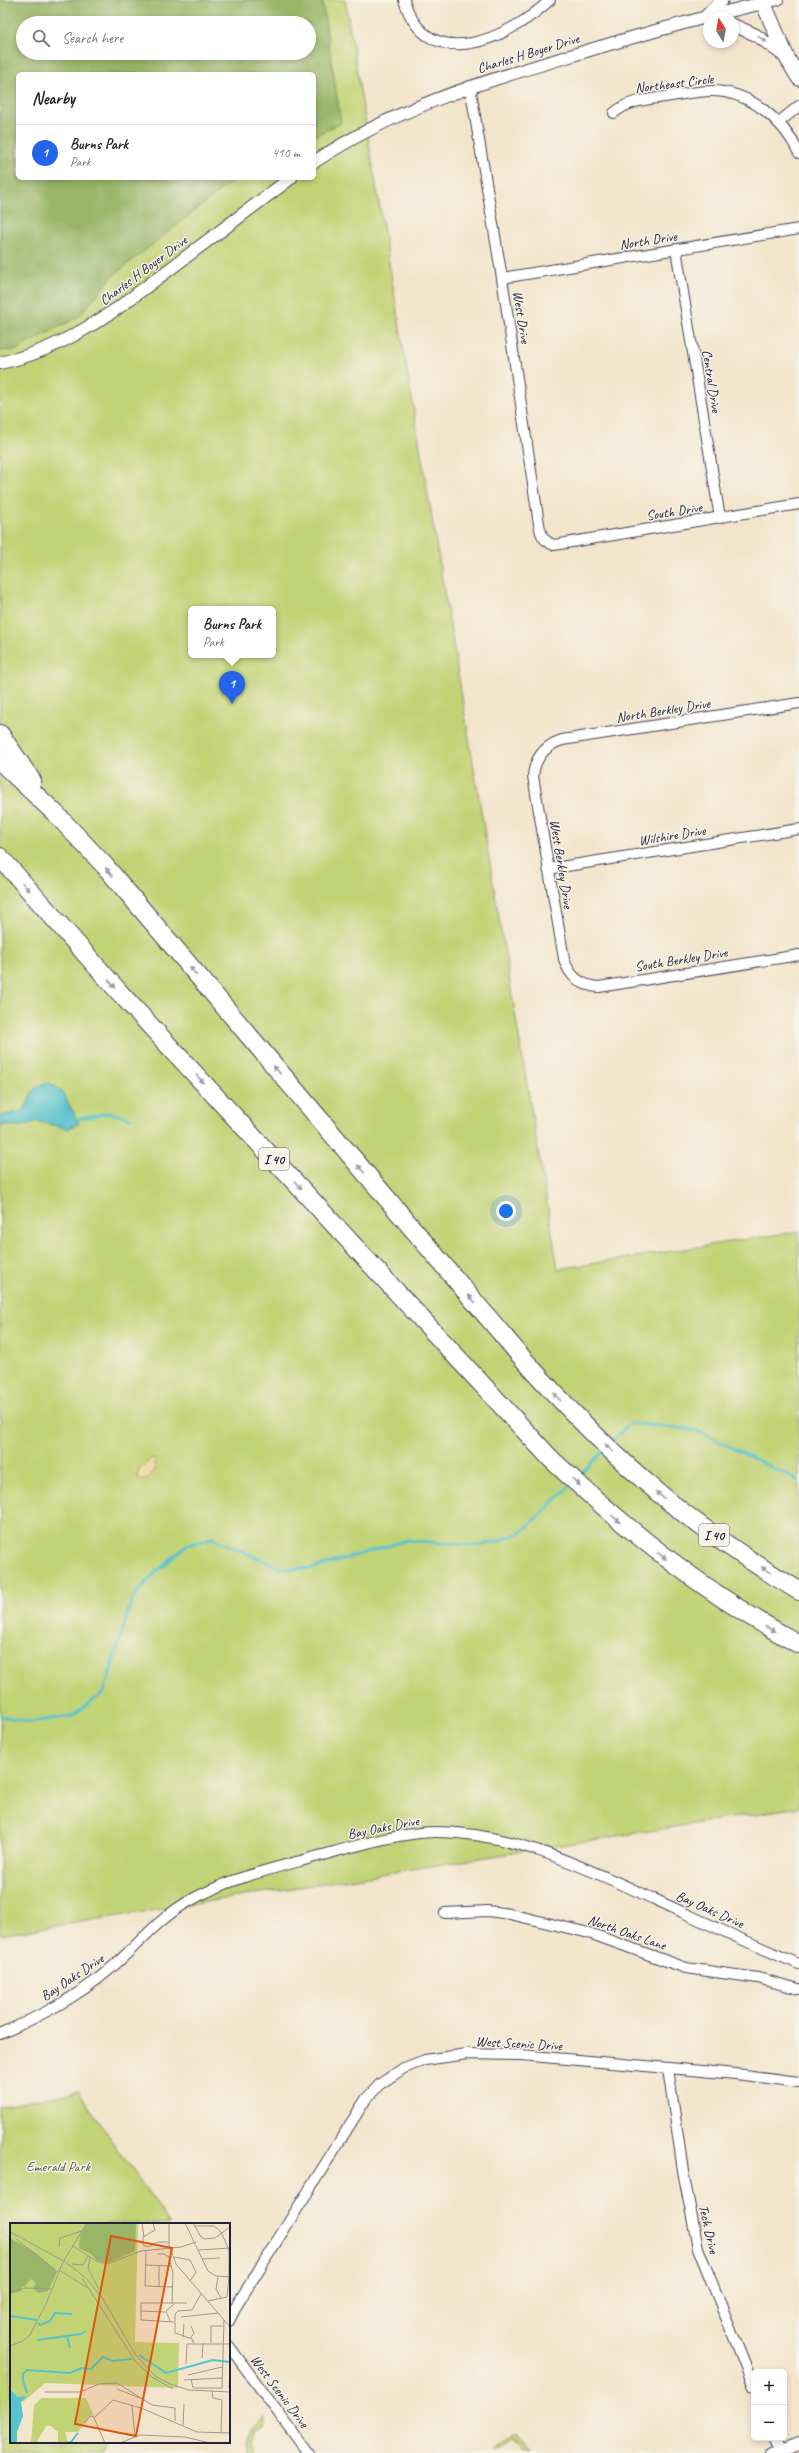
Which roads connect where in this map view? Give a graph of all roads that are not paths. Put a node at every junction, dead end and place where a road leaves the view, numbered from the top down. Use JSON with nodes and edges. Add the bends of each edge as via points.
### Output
{"nodes":[{"id":1,"x":404,"y":0,"type":"edge"},
{"id":2,"x":550,"y":0,"type":"edge"},
{"id":3,"x":722,"y":0,"type":"edge"},
{"id":4,"x":768,"y":1,"type":"edge"},
{"id":5,"x":711,"y":12,"type":"edge"},
{"id":6,"x":726,"y":12,"type":"edge"},
{"id":7,"x":703,"y":18,"type":"edge"},
{"id":8,"x":739,"y":28,"type":"edge"},
{"id":9,"x":787,"y":58,"type":"junction"},
{"id":10,"x":799,"y":78,"type":"edge"},
{"id":11,"x":470,"y":86,"type":"junction"},
{"id":12,"x":799,"y":106,"type":"edge"},
{"id":13,"x":614,"y":113,"type":"dead end"},
{"id":14,"x":779,"y":122,"type":"junction"},
{"id":15,"x":799,"y":153,"type":"edge"},
{"id":16,"x":316,"y":161,"type":"edge"},
{"id":17,"x":288,"y":180,"type":"edge"},
{"id":18,"x":799,"y":229,"type":"edge"},
{"id":19,"x":676,"y":250,"type":"junction"},
{"id":20,"x":502,"y":278,"type":"junction"},
{"id":21,"x":0,"y":363,"type":"edge"},
{"id":22,"x":799,"y":504,"type":"edge"},
{"id":23,"x":720,"y":518,"type":"junction"},
{"id":24,"x":554,"y":545,"type":"joint"},
{"id":25,"x":799,"y":703,"type":"edge"},
{"id":26,"x":0,"y":734,"type":"edge"},
{"id":27,"x":538,"y":759,"type":"joint"},
{"id":28,"x":0,"y":761,"type":"edge"},
{"id":29,"x":55,"y":813,"type":"junction"},
{"id":30,"x":799,"y":829,"type":"edge"},
{"id":31,"x":0,"y":857,"type":"edge"},
{"id":32,"x":548,"y":869,"type":"junction"},
{"id":33,"x":799,"y":955,"type":"edge"},
{"id":34,"x":571,"y":974,"type":"joint"},
{"id":35,"x":799,"y":1591,"type":"edge"},
{"id":36,"x":799,"y":1644,"type":"edge"},
{"id":37,"x":445,"y":1913,"type":"dead end"},
{"id":38,"x":799,"y":1964,"type":"edge"},
{"id":39,"x":799,"y":1989,"type":"edge"},
{"id":40,"x":0,"y":2034,"type":"edge"},
{"id":41,"x":668,"y":2069,"type":"junction"},
{"id":42,"x":799,"y":2082,"type":"edge"},
{"id":43,"x":230,"y":2318,"type":"edge"},
{"id":44,"x":230,"y":2347,"type":"edge"},
{"id":45,"x":751,"y":2380,"type":"edge"},
{"id":46,"x":776,"y":2441,"type":"edge"},
{"id":47,"x":799,"y":2443,"type":"edge"},
{"id":48,"x":777,"y":2451,"type":"edge"},
{"id":49,"x":308,"y":2453,"type":"edge"}],
"edges":[{"from":1,"to":2,"type":"street","via":[[407,11],[422,30],[434,39],[462,46],[508,31],[525,22]]},
{"from":3,"to":5,"type":"street"},
{"from":4,"to":6,"type":"street","name":"Charles H Boyer Drive"},
{"from":4,"to":9,"type":"main road"},
{"from":7,"to":11,"type":"street","name":"Charles H Boyer Drive"},
{"from":8,"to":9,"type":"street","one_way":true,"via":[[756,35]]},
{"from":9,"to":10,"type":"main road"},
{"from":11,"to":16,"type":"street","name":"Charles H Boyer Drive","via":[[400,113]]},
{"from":11,"to":20,"type":"street","name":"West Drive"},
{"from":12,"to":14,"type":"street"},
{"from":13,"to":14,"type":"street","name":"Northeast Circle","via":[[630,102],[712,91],[742,98]]},
{"from":14,"to":15,"type":"street","name":"Northeast Circle","via":[[789,133]]},
{"from":17,"to":21,"type":"street","name":"Charles H Boyer Drive","via":[[91,326],[41,352]]},
{"from":18,"to":19,"type":"street","name":"North Drive"},
{"from":19,"to":20,"type":"street","name":"North Drive"},
{"from":19,"to":23,"type":"street","name":"Central Drive"},
{"from":20,"to":24,"type":"street","name":"West Drive","via":[[539,524],[546,542]]},
{"from":22,"to":23,"type":"street","name":"South Drive"},
{"from":23,"to":24,"type":"street","name":"South Drive"},
{"from":25,"to":27,"type":"street","name":"North Berkley Drive","via":[[562,740],[544,749]]},
{"from":26,"to":29,"type":"highway"},
{"from":27,"to":32,"type":"street","name":"West Berkley Drive","via":[[533,776]]},
{"from":28,"to":29,"type":"highway","number":"I 40"},
{"from":35,"to":29,"type":"highway","number":"I 40","one_way":true,"via":[[710,1532],[661,1495],[584,1425],[508,1341],[105,866]]},
{"from":30,"to":32,"type":"street","name":"Wilshire Drive"},
{"from":31,"to":36,"type":"highway","number":"I 40","one_way":true,"via":[[120,993],[551,1459],[601,1506],[699,1583],[764,1626]]},
{"from":32,"to":34,"type":"street","name":"West Berkley Drive","via":[[564,959]]},
{"from":33,"to":34,"type":"street","name":"South Berkley Drive","via":[[599,987],[584,984]]},
{"from":37,"to":39,"type":"street","name":"North Oaks Lane","via":[[488,1910],[510,1914],[589,1933],[686,1968],[758,1978]]},
{"from":38,"to":40,"type":"street","name":"Bay Oaks Drive","via":[[574,1863],[523,1847],[474,1836],[422,1833],[344,1849],[261,1872],[214,1889],[188,1902],[162,1920],[133,1950],[90,1986],[46,2012]]},
{"from":41,"to":42,"type":"street","name":"West Scenic Drive"},
{"from":41,"to":43,"type":"street","name":"West Scenic Drive","via":[[502,2054],[447,2056],[404,2068],[380,2084],[366,2099]]},
{"from":41,"to":45,"type":"street","name":"Tech Drive","via":[[685,2184],[698,2248]]},
{"from":44,"to":49,"type":"street","name":"West Scenic Drive"},
{"from":46,"to":48,"type":"street"},
{"from":47,"to":48,"type":"street"}]}
